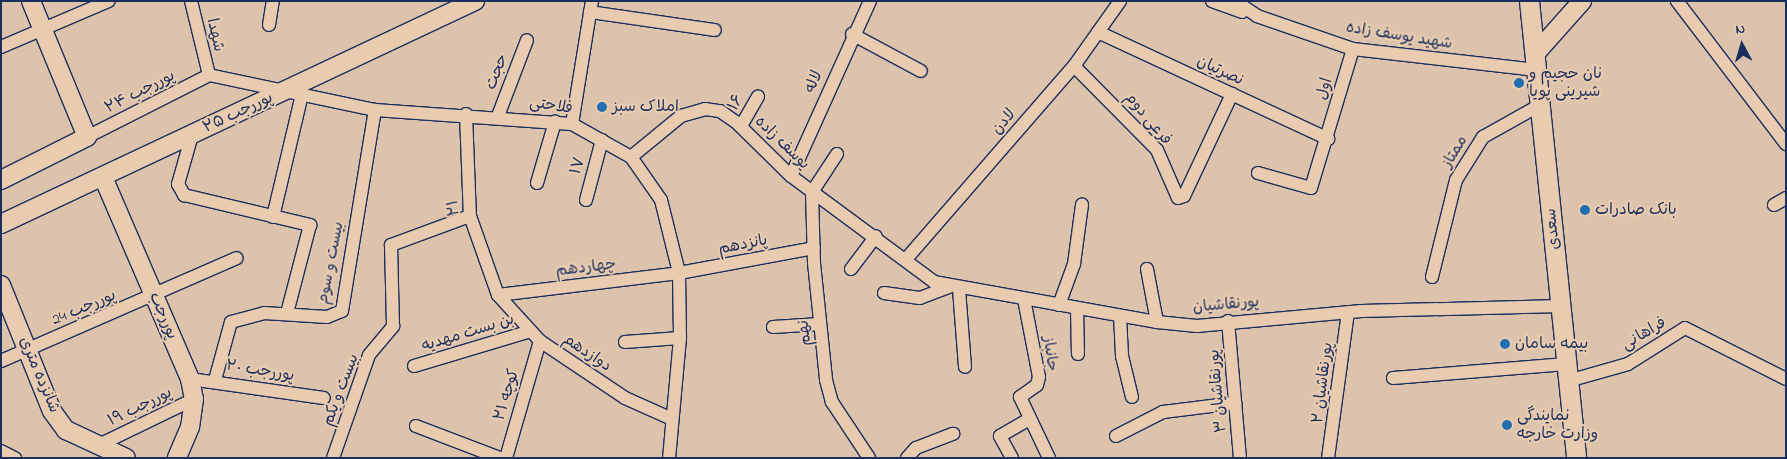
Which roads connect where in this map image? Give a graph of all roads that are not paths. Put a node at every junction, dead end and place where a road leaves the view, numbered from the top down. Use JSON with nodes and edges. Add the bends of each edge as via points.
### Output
{"nodes":[{"id":1,"x":31,"y":1,"type":"edge"},
{"id":2,"x":109,"y":1,"type":"edge"},
{"id":3,"x":191,"y":1,"type":"edge"},
{"id":4,"x":273,"y":1,"type":"edge"},
{"id":5,"x":475,"y":1,"type":"edge"},
{"id":6,"x":870,"y":1,"type":"edge"},
{"id":7,"x":1120,"y":1,"type":"edge"},
{"id":8,"x":1212,"y":1,"type":"edge"},
{"id":9,"x":1235,"y":1,"type":"edge"},
{"id":10,"x":1529,"y":1,"type":"edge"},
{"id":11,"x":1559,"y":1,"type":"edge"},
{"id":12,"x":1576,"y":1,"type":"edge"},
{"id":13,"x":1582,"y":1,"type":"edge"},
{"id":14,"x":1677,"y":1,"type":"edge"},
{"id":15,"x":591,"y":7,"type":"edge"},
{"id":16,"x":1257,"y":16,"type":"junction"},
{"id":17,"x":269,"y":25,"type":"dead end"},
{"id":18,"x":43,"y":29,"type":"junction"},
{"id":19,"x":715,"y":30,"type":"dead end"},
{"id":20,"x":1098,"y":32,"type":"junction"},
{"id":21,"x":852,"y":34,"type":"junction"},
{"id":22,"x":527,"y":40,"type":"dead end"},
{"id":23,"x":1,"y":47,"type":"edge"},
{"id":24,"x":1353,"y":48,"type":"junction"},
{"id":25,"x":1536,"y":62,"type":"junction"},
{"id":26,"x":1074,"y":66,"type":"junction"},
{"id":27,"x":921,"y":71,"type":"dead end"},
{"id":28,"x":209,"y":76,"type":"junction"},
{"id":29,"x":284,"y":92,"type":"junction"},
{"id":30,"x":302,"y":94,"type":"junction"},
{"id":31,"x":1232,"y":94,"type":"junction"},
{"id":32,"x":758,"y":97,"type":"dead end"},
{"id":33,"x":1540,"y":105,"type":"junction"},
{"id":34,"x":374,"y":110,"type":"junction"},
{"id":35,"x":466,"y":114,"type":"junction"},
{"id":36,"x":498,"y":116,"type":"junction"},
{"id":37,"x":555,"y":122,"type":"junction"},
{"id":38,"x":572,"y":124,"type":"junction"},
{"id":39,"x":741,"y":126,"type":"junction"},
{"id":40,"x":192,"y":135,"type":"junction"},
{"id":41,"x":87,"y":137,"type":"junction"},
{"id":42,"x":1328,"y":138,"type":"junction"},
{"id":43,"x":602,"y":140,"type":"junction"},
{"id":44,"x":1786,"y":144,"type":"edge"},
{"id":45,"x":837,"y":154,"type":"dead end"},
{"id":46,"x":632,"y":157,"type":"junction"},
{"id":47,"x":1258,"y":173,"type":"dead end"},
{"id":48,"x":791,"y":176,"type":"junction"},
{"id":49,"x":103,"y":177,"type":"junction"},
{"id":50,"x":1,"y":180,"type":"edge"},
{"id":51,"x":537,"y":183,"type":"dead end"},
{"id":52,"x":812,"y":192,"type":"junction"},
{"id":53,"x":1786,"y":198,"type":"edge"},
{"id":54,"x":586,"y":200,"type":"dead end"},
{"id":55,"x":1082,"y":205,"type":"dead end"},
{"id":56,"x":1774,"y":205,"type":"dead end"},
{"id":57,"x":470,"y":216,"type":"junction"},
{"id":58,"x":273,"y":217,"type":"junction"},
{"id":59,"x":1,"y":224,"type":"edge"},
{"id":60,"x":876,"y":236,"type":"junction"},
{"id":61,"x":814,"y":248,"type":"junction"},
{"id":62,"x":237,"y":258,"type":"dead end"},
{"id":63,"x":907,"y":258,"type":"junction"},
{"id":64,"x":851,"y":269,"type":"dead end"},
{"id":65,"x":1147,"y":269,"type":"dead end"},
{"id":66,"x":679,"y":273,"type":"junction"},
{"id":67,"x":1432,"y":277,"type":"dead end"},
{"id":68,"x":1,"y":285,"type":"edge"},
{"id":69,"x":954,"y":288,"type":"junction"},
{"id":70,"x":884,"y":293,"type":"dead end"},
{"id":71,"x":154,"y":295,"type":"junction"},
{"id":72,"x":498,"y":295,"type":"junction"},
{"id":73,"x":1024,"y":299,"type":"junction"},
{"id":74,"x":1059,"y":305,"type":"junction"},
{"id":75,"x":1560,"y":306,"type":"junction"},
{"id":76,"x":1077,"y":308,"type":"junction"},
{"id":77,"x":1348,"y":312,"type":"junction"},
{"id":78,"x":287,"y":313,"type":"junction"},
{"id":79,"x":1120,"y":316,"type":"junction"},
{"id":80,"x":1228,"y":321,"type":"junction"},
{"id":81,"x":1157,"y":322,"type":"junction"},
{"id":82,"x":820,"y":324,"type":"junction"},
{"id":83,"x":773,"y":328,"type":"dead end"},
{"id":84,"x":531,"y":331,"type":"junction"},
{"id":85,"x":680,"y":338,"type":"junction"},
{"id":86,"x":540,"y":341,"type":"junction"},
{"id":87,"x":626,"y":342,"type":"dead end"},
{"id":88,"x":27,"y":350,"type":"junction"},
{"id":89,"x":1078,"y":354,"type":"dead end"},
{"id":90,"x":1,"y":361,"type":"edge"},
{"id":91,"x":414,"y":366,"type":"dead end"},
{"id":92,"x":965,"y":367,"type":"dead end"},
{"id":93,"x":1567,"y":372,"type":"junction"},
{"id":94,"x":1393,"y":378,"type":"dead end"},
{"id":95,"x":1786,"y":378,"type":"edge"},
{"id":96,"x":190,"y":379,"type":"junction"},
{"id":97,"x":215,"y":380,"type":"junction"},
{"id":98,"x":1132,"y":397,"type":"dead end"},
{"id":99,"x":324,"y":398,"type":"dead end"},
{"id":100,"x":194,"y":399,"type":"junction"},
{"id":101,"x":1235,"y":403,"type":"junction"},
{"id":102,"x":672,"y":419,"type":"junction"},
{"id":103,"x":1030,"y":420,"type":"junction"},
{"id":104,"x":416,"y":426,"type":"dead end"},
{"id":105,"x":952,"y":434,"type":"dead end"},
{"id":106,"x":1116,"y":436,"type":"dead end"},
{"id":107,"x":99,"y":445,"type":"junction"},
{"id":108,"x":1,"y":450,"type":"edge"},
{"id":109,"x":15,"y":458,"type":"edge"},
{"id":110,"x":126,"y":458,"type":"edge"},
{"id":111,"x":177,"y":458,"type":"edge"},
{"id":112,"x":333,"y":458,"type":"edge"},
{"id":113,"x":500,"y":458,"type":"edge"},
{"id":114,"x":506,"y":458,"type":"edge"},
{"id":115,"x":669,"y":458,"type":"edge"},
{"id":116,"x":870,"y":458,"type":"edge"},
{"id":117,"x":907,"y":458,"type":"edge"},
{"id":118,"x":1012,"y":458,"type":"edge"},
{"id":119,"x":1050,"y":458,"type":"edge"},
{"id":120,"x":1240,"y":458,"type":"edge"},
{"id":121,"x":1328,"y":458,"type":"edge"},
{"id":122,"x":1576,"y":458,"type":"edge"}],
"edges":[{"from":1,"to":18,"type":"street"},
{"from":2,"to":18,"type":"street"},
{"from":3,"to":28,"type":"street","name":"شهدا"},
{"from":4,"to":17,"type":"street"},
{"from":5,"to":29,"type":"street","name":"پوررجب ۲۵"},
{"from":6,"to":21,"type":"street","name":"لاله"},
{"from":7,"to":20,"type":"street","name":"لادن"},
{"from":8,"to":16,"type":"street"},
{"from":9,"to":16,"type":"street","name":"شهید یوسف زاده"},
{"from":10,"to":25,"type":"main road","name":"سعدی"},
{"from":11,"to":12,"type":"street"},
{"from":13,"to":25,"type":"street"},
{"from":14,"to":44,"type":"street"},
{"from":15,"to":19,"type":"street"},
{"from":15,"to":38,"type":"street"},
{"from":16,"to":24,"type":"street","name":"شهید یوسف زاده"},
{"from":18,"to":23,"type":"street"},
{"from":18,"to":41,"type":"street"},
{"from":20,"to":26,"type":"street","name":"لادن"},
{"from":20,"to":31,"type":"street","name":"نصرتیان"},
{"from":21,"to":27,"type":"street"},
{"from":21,"to":48,"type":"street","name":"لاله"},
{"from":22,"to":36,"type":"street","name":"حجت"},
{"from":24,"to":25,"type":"street","name":"شهید یوسف زاده"},
{"from":24,"to":42,"type":"street","name":"اول"},
{"from":25,"to":33,"type":"main road","name":"سعدی"},
{"from":26,"to":31,"type":"street","name":"فرعی دوم","via":[[1157,150],[1173,194],[1184,196]]},
{"from":26,"to":63,"type":"street","name":"لادن"},
{"from":28,"to":29,"type":"street","name":"فلاحتی"},
{"from":28,"to":41,"type":"street","name":"پوررجب ۲۴"},
{"from":29,"to":30,"type":"street","name":"فلاحتی"},
{"from":29,"to":40,"type":"street","name":"پوررجب ۲۵"},
{"from":30,"to":34,"type":"street","name":"فلاحتی"},
{"from":30,"to":58,"type":"street"},
{"from":31,"to":42,"type":"street","name":"نصرتیان"},
{"from":32,"to":39,"type":"street","name":"۱۶"},
{"from":33,"to":67,"type":"street","name":"ممتاز","via":[[1483,137],[1478,144],[1456,180]]},
{"from":33,"to":75,"type":"main road","name":"سعدی"},
{"from":34,"to":35,"type":"street","name":"فلاحتی"},
{"from":34,"to":78,"type":"street","name":"بیست و سوم","via":[[342,311],[327,317]]},
{"from":35,"to":36,"type":"street","name":"فلاحتی"},
{"from":35,"to":57,"type":"street","name":"۲۱"},
{"from":36,"to":37,"type":"street","name":"فلاحتی"},
{"from":37,"to":38,"type":"street","name":"فلاحتی"},
{"from":37,"to":51,"type":"street"},
{"from":38,"to":43,"type":"street","name":"فلاحتی"},
{"from":39,"to":46,"type":"street","name":"یوسف زاده","via":[[720,111],[692,112]]},
{"from":39,"to":48,"type":"street","name":"یوسف زاده"},
{"from":40,"to":49,"type":"street","name":"پوررجب ۲۵"},
{"from":40,"to":58,"type":"street","via":[[180,192]]},
{"from":41,"to":50,"type":"street"},
{"from":42,"to":47,"type":"street","name":"اول","via":[[1310,188]]},
{"from":43,"to":46,"type":"street","name":"فلاحتی"},
{"from":43,"to":54,"type":"street","name":"۱۷"},
{"from":45,"to":52,"type":"street"},
{"from":46,"to":66,"type":"street","name":"فلاحتی","via":[[661,200]]},
{"from":48,"to":52,"type":"street","name":"یوسف زاده"},
{"from":49,"to":59,"type":"street","name":"پوررجب ۲۵"},
{"from":49,"to":71,"type":"street","name":"پوررجب"},
{"from":52,"to":60,"type":"street","name":"یوسف زاده"},
{"from":52,"to":61,"type":"street","name":"نهم"},
{"from":53,"to":56,"type":"street"},
{"from":55,"to":74,"type":"street","via":[[1074,264]]},
{"from":57,"to":72,"type":"street","name":"۲۱"},
{"from":57,"to":112,"type":"street","name":"بیست و یکم","via":[[391,245],[393,326],[370,355]]},
{"from":58,"to":78,"type":"street","via":[[310,225]]},
{"from":60,"to":63,"type":"street","name":"یوسف زاده"},
{"from":60,"to":64,"type":"street"},
{"from":61,"to":66,"type":"street","name":"پانزدهم"},
{"from":61,"to":82,"type":"street","name":"نهم"},
{"from":62,"to":71,"type":"street","name":"پوررجب 24"},
{"from":63,"to":69,"type":"street","name":"پورنقاشیان","via":[[934,282]]},
{"from":65,"to":81,"type":"street"},
{"from":66,"to":72,"type":"street","name":"چهاردهم"},
{"from":66,"to":85,"type":"street","name":"فلاحتی"},
{"from":68,"to":88,"type":"street","name":"شانزده متری"},
{"from":69,"to":70,"type":"street","via":[[920,298]]},
{"from":69,"to":73,"type":"street","name":"پورنقاشیان"},
{"from":69,"to":92,"type":"street"},
{"from":71,"to":88,"type":"street","name":"پوررجب 24"},
{"from":71,"to":96,"type":"street","name":"پوررجب"},
{"from":72,"to":84,"type":"street","name":"دوازدهم"},
{"from":73,"to":74,"type":"street","name":"پورنقاشیان"},
{"from":73,"to":103,"type":"street","name":"جانباز","via":[[1039,377],[1037,385],[1020,397]]},
{"from":74,"to":76,"type":"street","name":"پورنقاشیان"},
{"from":75,"to":77,"type":"street","name":"پورنقاشیان"},
{"from":75,"to":93,"type":"main road","name":"سعدی"},
{"from":76,"to":79,"type":"street","name":"پورنقاشیان"},
{"from":76,"to":89,"type":"street"},
{"from":77,"to":80,"type":"street","name":"پورنقاشیان"},
{"from":77,"to":121,"type":"street","name":"پورنقاشیان ۲"},
{"from":78,"to":97,"type":"street","name":"بیست و سوم","via":[[264,313],[231,322]]},
{"from":79,"to":81,"type":"street","name":"پورنقاشیان"},
{"from":79,"to":98,"type":"street","via":[[1122,356]]},
{"from":80,"to":81,"type":"street","name":"پورنقاشیان","via":[[1197,326]]},
{"from":80,"to":101,"type":"street","name":"پورنقاشیان ۳"},
{"from":82,"to":83,"type":"street"},
{"from":82,"to":116,"type":"street","name":"نهم","via":[[832,402]]},
{"from":84,"to":86,"type":"street","name":"دوازدهم"},
{"from":84,"to":91,"type":"street","name":"بن بست مهدیه"},
{"from":85,"to":87,"type":"street"},
{"from":85,"to":102,"type":"street","name":"فلاحتی"},
{"from":86,"to":102,"type":"street","name":"دوازدهم","via":[[625,398]]},
{"from":86,"to":114,"type":"street","name":"کوچه ۲۱"},
{"from":88,"to":90,"type":"street","name":"پوررجب 24"},
{"from":88,"to":107,"type":"street","name":"شانزده متری","via":[[52,412],[66,430]]},
{"from":93,"to":94,"type":"street"},
{"from":93,"to":95,"type":"street","name":"فراهانی","via":[[1628,364],[1685,328]]},
{"from":93,"to":122,"type":"main road","name":"سعدی"},
{"from":96,"to":97,"type":"street","name":"پوررجب ۲۰"},
{"from":96,"to":100,"type":"street","name":"پوررجب"},
{"from":97,"to":99,"type":"street","name":"پوررجب ۲۰"},
{"from":100,"to":107,"type":"street","name":"پوررجب ۱۹"},
{"from":100,"to":111,"type":"street","name":"پوررجب","via":[[190,427]]},
{"from":101,"to":106,"type":"street","via":[[1163,412]]},
{"from":101,"to":120,"type":"street","name":"پورنقاشیان ۳"},
{"from":102,"to":115,"type":"street","name":"فلاحتی"},
{"from":103,"to":118,"type":"street","via":[[1000,436]]},
{"from":103,"to":119,"type":"street","name":"جانباز"},
{"from":104,"to":113,"type":"street"},
{"from":105,"to":117,"type":"street","via":[[916,448]]},
{"from":107,"to":110,"type":"street","name":"شانزده متری"},
{"from":108,"to":109,"type":"street"}]}
